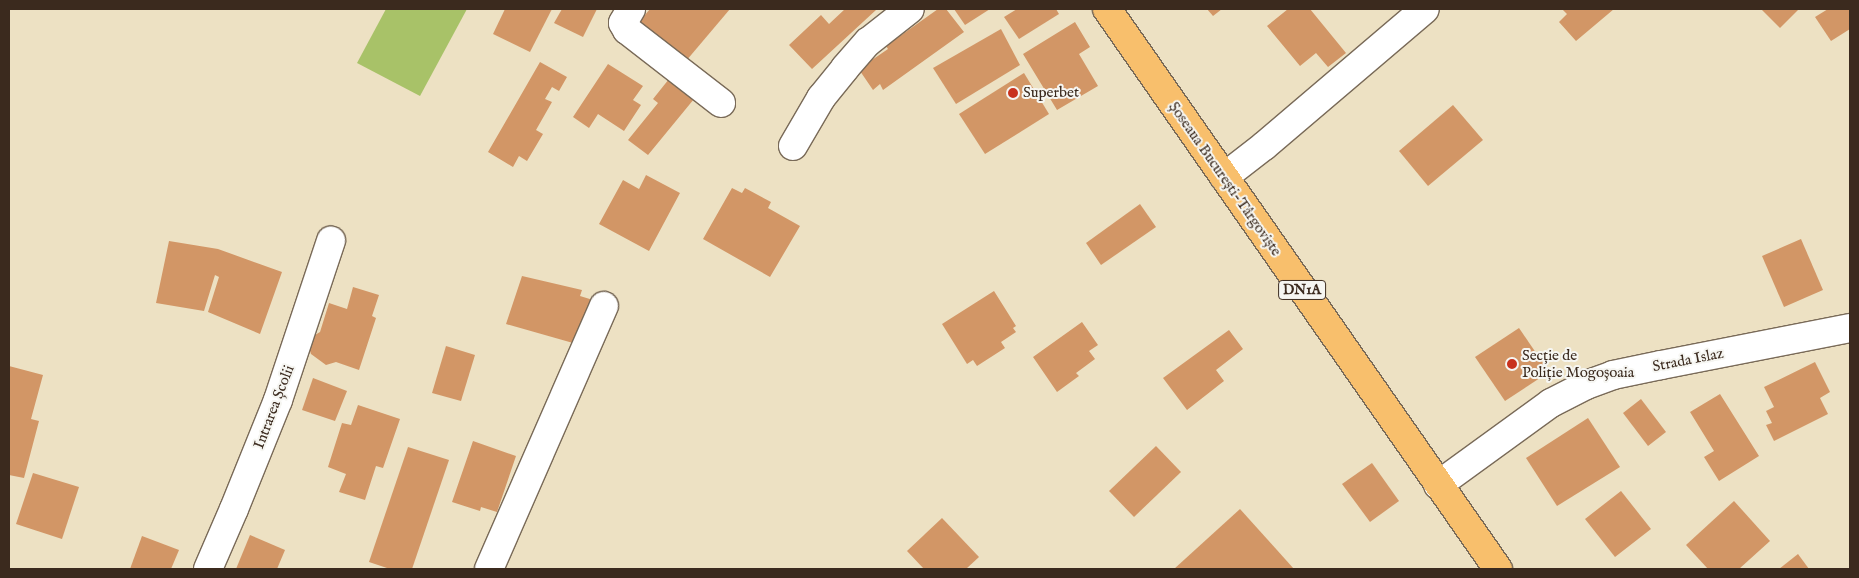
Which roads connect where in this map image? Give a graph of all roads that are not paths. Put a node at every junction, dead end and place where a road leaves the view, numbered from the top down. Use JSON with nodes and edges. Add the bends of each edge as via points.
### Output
{"nodes":[{"id":1,"x":631,"y":9,"type":"edge"},
{"id":2,"x":910,"y":9,"type":"edge"},
{"id":3,"x":1107,"y":9,"type":"edge"},
{"id":4,"x":1425,"y":9,"type":"edge"},
{"id":5,"x":721,"y":103,"type":"dead end"},
{"id":6,"x":793,"y":146,"type":"dead end"},
{"id":7,"x":1224,"y":177,"type":"junction"},
{"id":8,"x":330,"y":241,"type":"dead end"},
{"id":9,"x":604,"y":306,"type":"dead end"},
{"id":10,"x":1850,"y":328,"type":"edge"},
{"id":11,"x":1438,"y":485,"type":"junction"},
{"id":12,"x":208,"y":569,"type":"edge"},
{"id":13,"x":489,"y":569,"type":"edge"},
{"id":14,"x":1498,"y":569,"type":"edge"}],
"edges":[{"from":1,"to":5,"type":"street","via":[[624,23],[627,30]]},
{"from":2,"to":6,"type":"street","via":[[868,42],[845,68],[821,98]]},
{"from":3,"to":7,"type":"main road","name":"Șoseaua București-Târgoviște","number":"DN1A"},
{"from":4,"to":7,"type":"street"},
{"from":7,"to":11,"type":"main road","name":"Șoseaua București-Târgoviște","number":"DN1A"},
{"from":8,"to":12,"type":"street","name":"Intrarea Școlii","via":[[278,400]]},
{"from":9,"to":13,"type":"street"},
{"from":10,"to":11,"type":"street","name":"Strada Islaz","via":[[1661,365],[1586,385],[1552,403]]},
{"from":11,"to":14,"type":"main road","name":"Șoseaua București-Târgoviște","number":"DN1A"}]}
